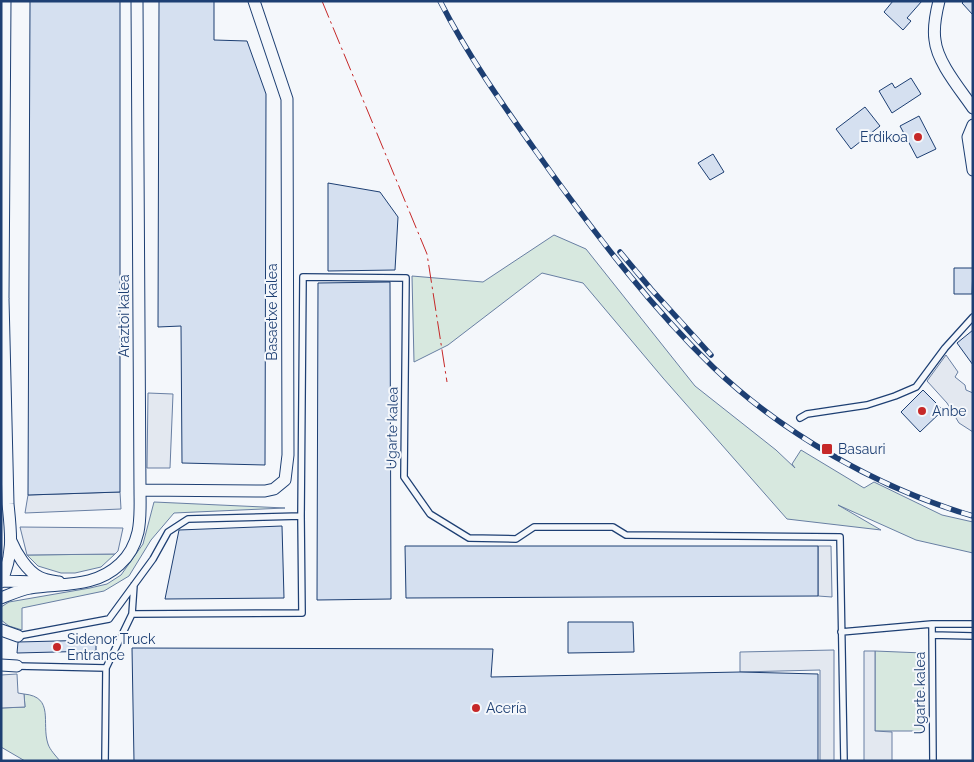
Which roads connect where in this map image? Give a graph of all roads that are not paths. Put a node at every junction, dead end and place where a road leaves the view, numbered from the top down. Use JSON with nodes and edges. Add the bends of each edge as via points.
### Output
{"nodes":[{"id":1,"x":5,"y":1,"type":"edge"},
{"id":2,"x":137,"y":1,"type":"edge"},
{"id":3,"x":254,"y":1,"type":"edge"},
{"id":4,"x":939,"y":1,"type":"edge"},
{"id":5,"x":973,"y":108,"type":"edge"},
{"id":6,"x":973,"y":126,"type":"edge"},
{"id":7,"x":973,"y":170,"type":"edge"},
{"id":8,"x":2,"y":299,"type":"edge"},
{"id":9,"x":973,"y":317,"type":"edge"},
{"id":10,"x":800,"y":418,"type":"dead end"},
{"id":11,"x":140,"y":490,"type":"junction"},
{"id":12,"x":8,"y":504,"type":"junction"},
{"id":13,"x":301,"y":516,"type":"junction"},
{"id":14,"x":11,"y":541,"type":"junction"},
{"id":15,"x":1,"y":554,"type":"edge"},
{"id":16,"x":1,"y":581,"type":"edge"},
{"id":17,"x":65,"y":584,"type":"junction"},
{"id":18,"x":134,"y":585,"type":"junction"},
{"id":19,"x":1,"y":598,"type":"edge"},
{"id":20,"x":132,"y":614,"type":"junction"},
{"id":21,"x":932,"y":624,"type":"junction"},
{"id":22,"x":973,"y":624,"type":"edge"},
{"id":23,"x":1,"y":630,"type":"edge"},
{"id":24,"x":841,"y":632,"type":"junction"},
{"id":25,"x":932,"y":635,"type":"junction"},
{"id":26,"x":18,"y":636,"type":"joint"},
{"id":27,"x":973,"y":636,"type":"edge"},
{"id":28,"x":1,"y":665,"type":"edge"},
{"id":29,"x":17,"y":666,"type":"joint"},
{"id":30,"x":106,"y":668,"type":"junction"},
{"id":31,"x":105,"y":761,"type":"edge"},
{"id":32,"x":844,"y":761,"type":"edge"},
{"id":33,"x":932,"y":761,"type":"edge"}],
"edges":[{"from":1,"to":8,"type":"street"},
{"from":2,"to":11,"type":"street","name":"Araztoi kalea"},
{"from":3,"to":11,"type":"street","name":"Basaetxe kalea","via":[[287,99],[288,455],[285,480],[265,491]]},
{"from":4,"to":5,"type":"street","via":[[937,47],[942,62]]},
{"from":6,"to":7,"type":"street","via":[[968,136]]},
{"from":8,"to":12,"type":"street"},
{"from":9,"to":10,"type":"lane","via":[[916,387],[866,405],[807,414]]},
{"from":11,"to":17,"type":"street","name":"Araztoi kalea","via":[[138,530],[130,554],[111,573],[98,579]]},
{"from":12,"to":14,"type":"street"},
{"from":12,"to":15,"type":"street"},
{"from":13,"to":18,"type":"lane","via":[[188,519],[168,532]]},
{"from":13,"to":20,"type":"lane","name":"Ugarte kalea","via":[[302,613]]},
{"from":13,"to":24,"type":"lane","name":"Ugarte kalea","via":[[303,277],[406,278],[404,477],[430,514],[469,538],[516,539],[534,527],[613,527],[626,535],[840,537]]},
{"from":14,"to":16,"type":"street","via":[[7,568]]},
{"from":14,"to":17,"type":"street","via":[[25,564],[38,577]]},
{"from":16,"to":17,"type":"street"},
{"from":17,"to":19,"type":"street","via":[[25,589]]},
{"from":18,"to":20,"type":"lane"},
{"from":18,"to":26,"type":"lane","via":[[109,619]]},
{"from":20,"to":30,"type":"lane"},
{"from":21,"to":22,"type":"lane"},
{"from":21,"to":24,"type":"lane"},
{"from":21,"to":25,"type":"lane","name":"Ugarte kalea"},
{"from":23,"to":26,"type":"street"},
{"from":24,"to":32,"type":"lane","name":"Ugarte kalea"},
{"from":25,"to":27,"type":"lane"},
{"from":25,"to":33,"type":"lane","name":"Ugarte kalea"},
{"from":28,"to":29,"type":"street"},
{"from":29,"to":30,"type":"lane"},
{"from":30,"to":31,"type":"lane"}]}
